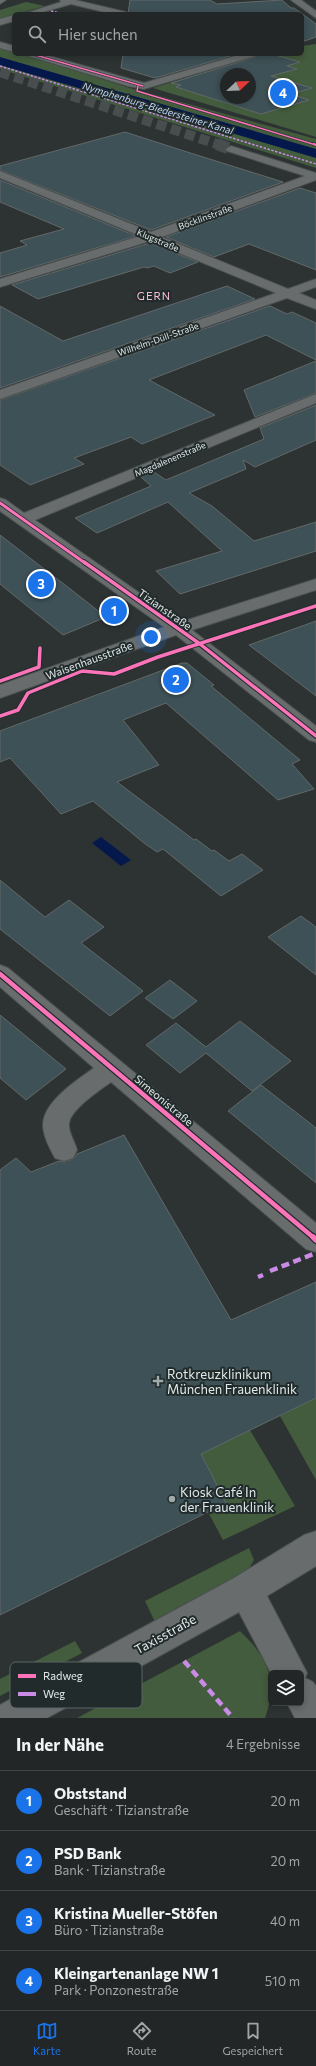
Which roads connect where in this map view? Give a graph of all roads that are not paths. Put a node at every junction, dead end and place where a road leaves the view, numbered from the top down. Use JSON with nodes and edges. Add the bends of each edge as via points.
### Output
{"nodes":[{"id":1,"x":295,"y":0,"type":"edge"},
{"id":2,"x":67,"y":1,"type":"edge"},
{"id":3,"x":108,"y":2,"type":"dead end"},
{"id":4,"x":83,"y":4,"type":"junction"},
{"id":5,"x":33,"y":12,"type":"edge"},
{"id":6,"x":114,"y":12,"type":"edge"},
{"id":7,"x":316,"y":15,"type":"edge"},
{"id":8,"x":12,"y":19,"type":"edge"},
{"id":9,"x":0,"y":22,"type":"edge"},
{"id":10,"x":0,"y":45,"type":"edge"},
{"id":11,"x":12,"y":48,"type":"edge"},
{"id":12,"x":41,"y":56,"type":"edge"},
{"id":13,"x":245,"y":56,"type":"edge"},
{"id":14,"x":231,"y":149,"type":"tunnel mouth"},
{"id":15,"x":1,"y":176,"type":"edge"},
{"id":16,"x":315,"y":176,"type":"edge"},
{"id":17,"x":150,"y":237,"type":"junction"},
{"id":18,"x":0,"y":283,"type":"edge"},
{"id":19,"x":316,"y":283,"type":"edge"},
{"id":20,"x":288,"y":293,"type":"junction"},
{"id":21,"x":316,"y":305,"type":"edge"},
{"id":22,"x":0,"y":395,"type":"edge"},
{"id":23,"x":316,"y":398,"type":"edge"},
{"id":24,"x":0,"y":503,"type":"edge"},
{"id":25,"x":23,"y":519,"type":"junction"},
{"id":26,"x":316,"y":584,"type":"edge"},
{"id":27,"x":177,"y":628,"type":"junction"},
{"id":28,"x":0,"y":692,"type":"edge"},
{"id":29,"x":316,"y":736,"type":"edge"},
{"id":30,"x":0,"y":974,"type":"edge"},
{"id":31,"x":112,"y":1068,"type":"junction"},
{"id":32,"x":64,"y":1150,"type":"dead end"},
{"id":33,"x":316,"y":1240,"type":"edge"},
{"id":34,"x":316,"y":1547,"type":"edge"},
{"id":35,"x":246,"y":1590,"type":"junction"},
{"id":36,"x":114,"y":1662,"type":"edge"},
{"id":37,"x":288,"y":1670,"type":"edge"},
{"id":38,"x":304,"y":1700,"type":"edge"},
{"id":39,"x":30,"y":1708,"type":"edge"},
{"id":40,"x":12,"y":1718,"type":"edge"},
{"id":41,"x":314,"y":1718,"type":"edge"}],
"edges":[{"from":1,"to":7,"type":"street"},
{"from":2,"to":4,"type":"street"},
{"from":2,"to":5,"type":"street"},
{"from":3,"to":4,"type":"street"},
{"from":4,"to":6,"type":"street"},
{"from":8,"to":9,"type":"street"},
{"from":10,"to":11,"type":"street"},
{"from":12,"to":13,"type":"street","via":[[144,86]]},
{"from":14,"to":16,"type":"street"},
{"from":15,"to":17,"type":"street","name":"Klugstraße"},
{"from":16,"to":17,"type":"street","name":"Böcklinstraße"},
{"from":17,"to":18,"type":"street","name":"Böcklinstraße"},
{"from":17,"to":20,"type":"street","name":"Klugstraße"},
{"from":19,"to":20,"type":"street","name":"Wilhelm-Düll-Straße"},
{"from":20,"to":21,"type":"street","name":"Klugstraße"},
{"from":20,"to":22,"type":"street","name":"Wilhelm-Düll-Straße"},
{"from":23,"to":25,"type":"street","name":"Magdalenenstraße"},
{"from":24,"to":25,"type":"street","name":"Tizianstraße"},
{"from":25,"to":27,"type":"street","name":"Tizianstraße"},
{"from":26,"to":27,"type":"street","name":"Waisenhausstraße"},
{"from":27,"to":28,"type":"street","name":"Waisenhausstraße"},
{"from":27,"to":29,"type":"street","name":"Tizianstraße"},
{"from":30,"to":31,"type":"street","name":"Simeonistraße"},
{"from":31,"to":32,"type":"street","via":[[59,1112],[56,1124]]},
{"from":31,"to":33,"type":"street","name":"Simeonistraße"},
{"from":34,"to":35,"type":"street","name":"Taxisstraße"},
{"from":35,"to":36,"type":"street","name":"Taxisstraße"},
{"from":35,"to":37,"type":"street"},
{"from":38,"to":41,"type":"street"},
{"from":39,"to":40,"type":"street","name":"Taxisstraße"}]}
